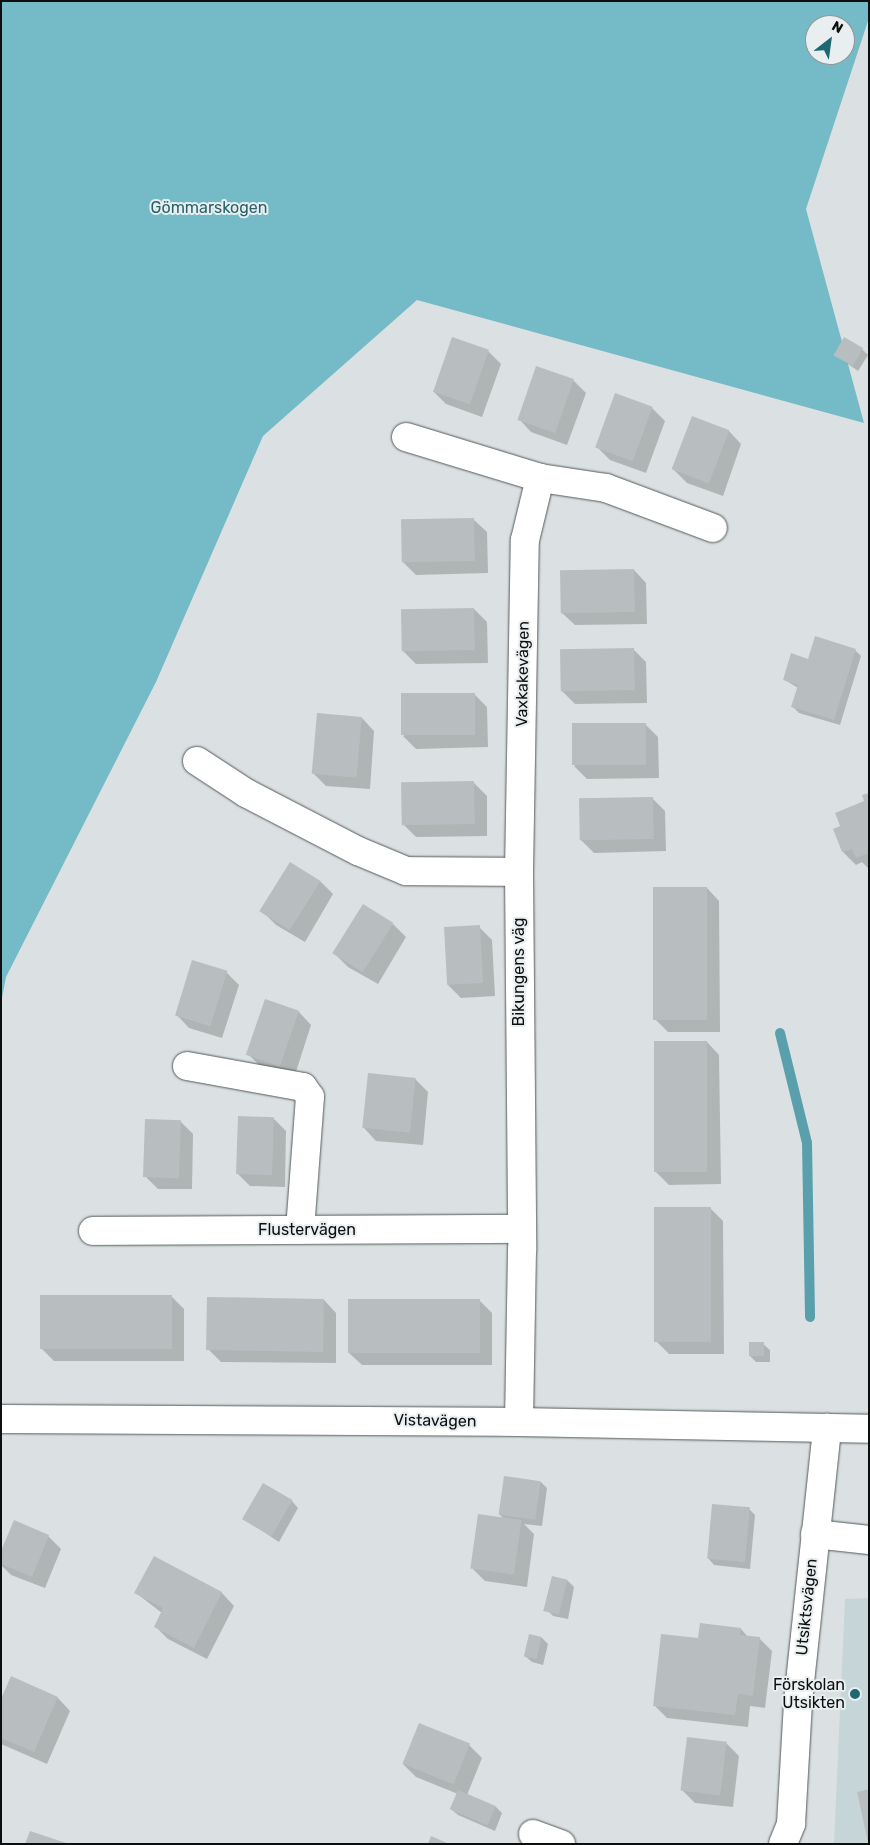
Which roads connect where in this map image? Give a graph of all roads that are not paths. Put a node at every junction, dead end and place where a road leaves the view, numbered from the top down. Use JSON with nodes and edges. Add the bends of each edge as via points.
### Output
{"nodes":[{"id":1,"x":406,"y":437,"type":"dead end"},
{"id":2,"x":540,"y":478,"type":"junction"},
{"id":3,"x":714,"y":528,"type":"dead end"},
{"id":4,"x":197,"y":761,"type":"dead end"},
{"id":5,"x":519,"y":872,"type":"junction"},
{"id":6,"x":187,"y":1066,"type":"dead end"},
{"id":7,"x":522,"y":1229,"type":"junction"},
{"id":8,"x":300,"y":1230,"type":"junction"},
{"id":9,"x":93,"y":1231,"type":"dead end"},
{"id":10,"x":1,"y":1419,"type":"edge"},
{"id":11,"x":519,"y":1422,"type":"junction"},
{"id":12,"x":827,"y":1428,"type":"junction"},
{"id":13,"x":869,"y":1429,"type":"edge"},
{"id":14,"x":815,"y":1534,"type":"junction"},
{"id":15,"x":869,"y":1540,"type":"edge"},
{"id":16,"x":532,"y":1834,"type":"dead end"},
{"id":17,"x":561,"y":1844,"type":"edge"},
{"id":18,"x":783,"y":1844,"type":"edge"}],
"edges":[{"from":1,"to":2,"type":"street"},
{"from":2,"to":3,"type":"street","via":[[606,488]]},
{"from":2,"to":5,"type":"street","name":"Vaxkakevägen","via":[[526,540]]},
{"from":4,"to":5,"type":"street","via":[[246,792],[358,851],[406,871]]},
{"from":5,"to":7,"type":"street","name":"Bikungens väg"},
{"from":6,"to":8,"type":"street","via":[[303,1087],[310,1097]]},
{"from":7,"to":8,"type":"street","name":"Flustervägen"},
{"from":7,"to":11,"type":"street","name":"Bikungens väg"},
{"from":8,"to":9,"type":"street","name":"Flustervägen"},
{"from":10,"to":11,"type":"street","name":"Vistavägen"},
{"from":11,"to":12,"type":"street","name":"Vistavägen"},
{"from":12,"to":13,"type":"street","name":"Vistavägen"},
{"from":12,"to":14,"type":"street","name":"Utsiktsvägen"},
{"from":14,"to":15,"type":"street"},
{"from":14,"to":18,"type":"street","name":"Utsiktsvägen","via":[[798,1701],[791,1824]]},
{"from":16,"to":17,"type":"street"}]}
